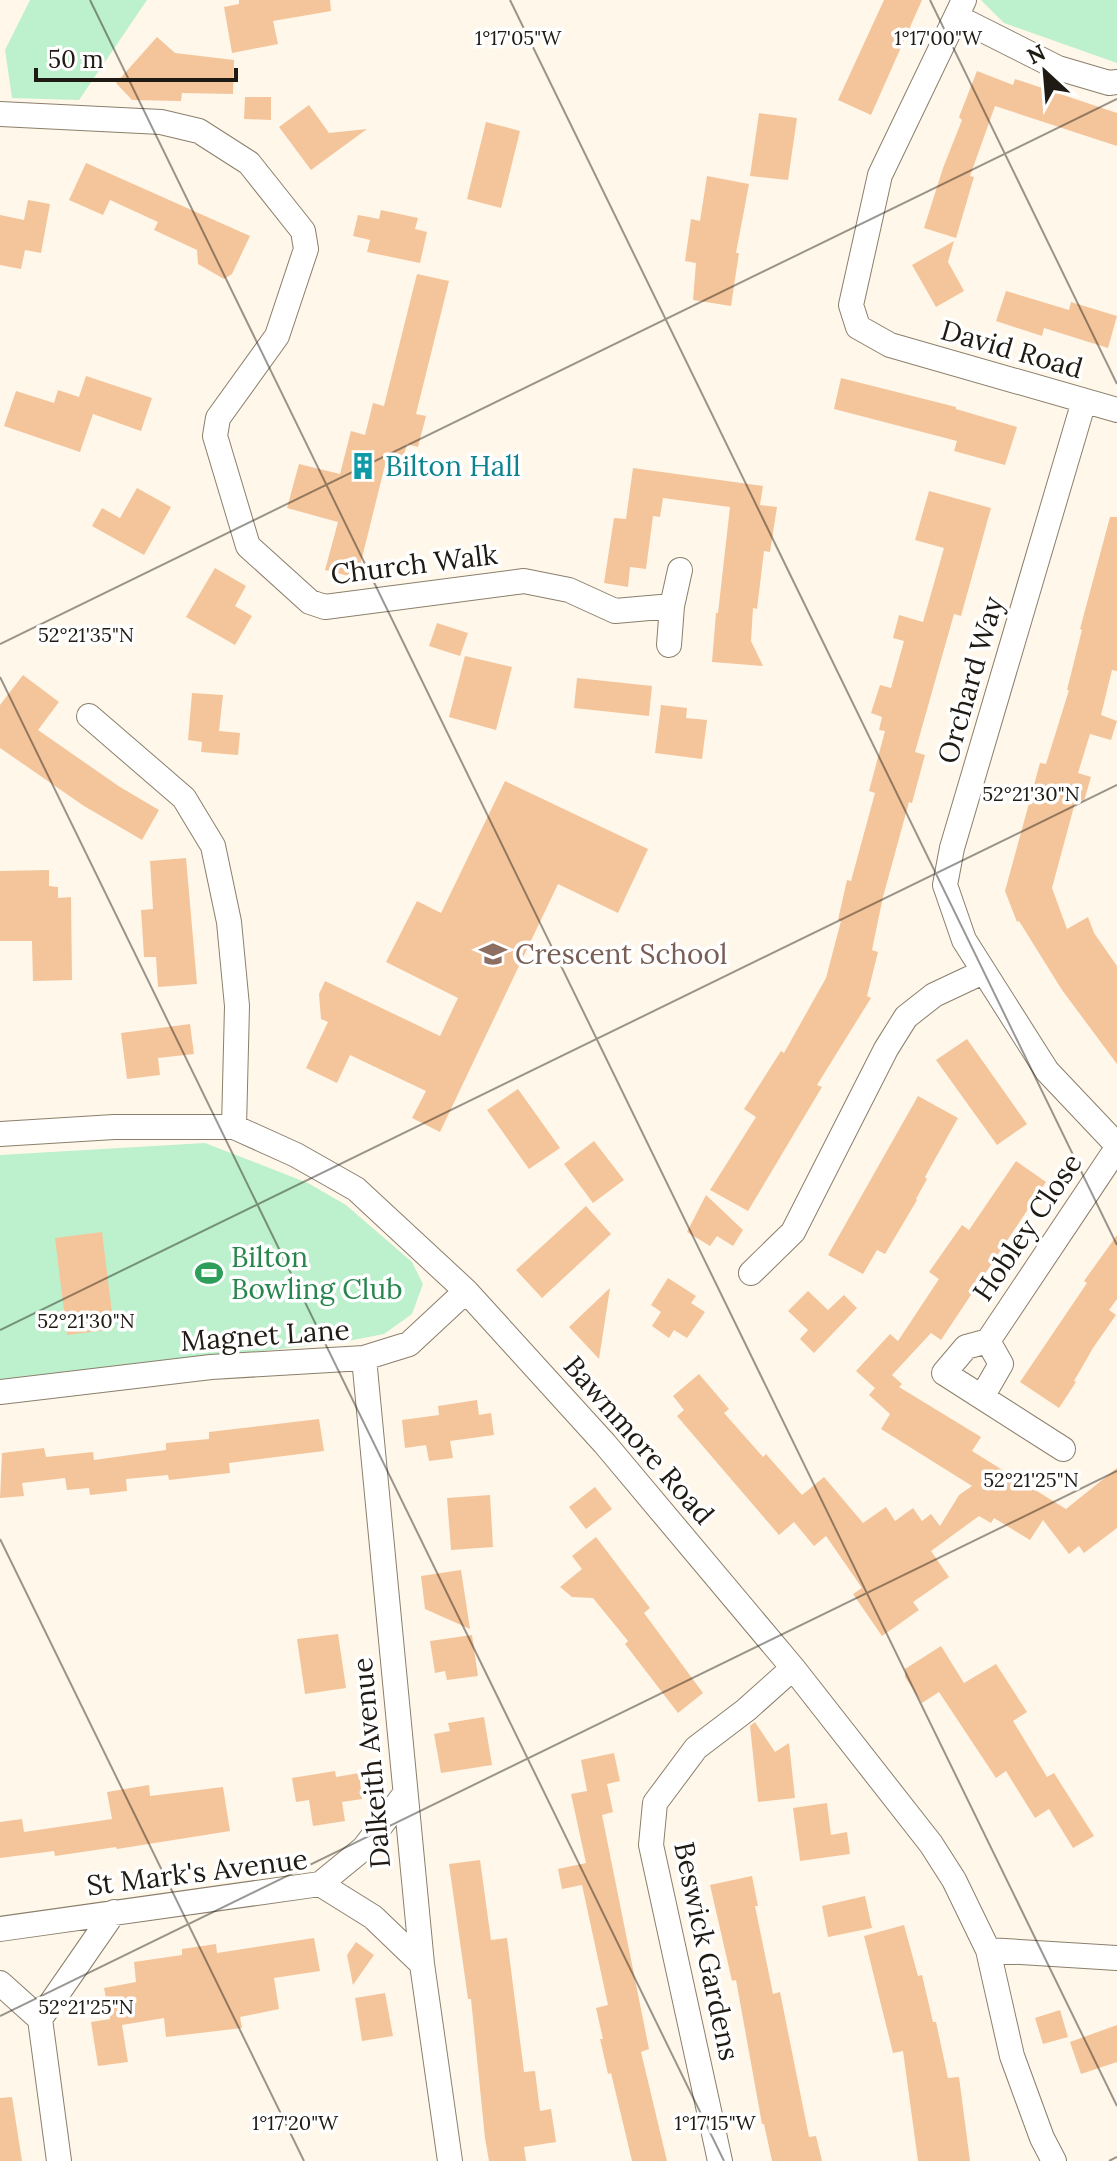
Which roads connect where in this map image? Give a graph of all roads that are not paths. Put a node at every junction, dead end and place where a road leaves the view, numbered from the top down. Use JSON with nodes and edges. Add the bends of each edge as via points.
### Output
{"nodes":[{"id":1,"x":960,"y":8,"type":"edge"},
{"id":2,"x":1117,"y":82,"type":"edge"},
{"id":3,"x":1,"y":111,"type":"edge"},
{"id":4,"x":1084,"y":401,"type":"junction"},
{"id":5,"x":1117,"y":410,"type":"edge"},
{"id":6,"x":680,"y":570,"type":"dead end"},
{"id":7,"x":672,"y":606,"type":"junction"},
{"id":8,"x":669,"y":645,"type":"dead end"},
{"id":9,"x":89,"y":716,"type":"dead end"},
{"id":10,"x":983,"y":972,"type":"junction"},
{"id":11,"x":234,"y":1127,"type":"junction"},
{"id":12,"x":0,"y":1134,"type":"edge"},
{"id":13,"x":1117,"y":1146,"type":"edge"},
{"id":14,"x":751,"y":1273,"type":"dead end"},
{"id":15,"x":466,"y":1291,"type":"junction"},
{"id":16,"x":988,"y":1341,"type":"junction"},
{"id":17,"x":364,"y":1358,"type":"junction"},
{"id":18,"x":0,"y":1392,"type":"edge"},
{"id":19,"x":982,"y":1397,"type":"junction"},
{"id":20,"x":1063,"y":1449,"type":"dead end"},
{"id":21,"x":793,"y":1668,"type":"junction"},
{"id":22,"x":404,"y":1795,"type":"junction"},
{"id":23,"x":320,"y":1884,"type":"junction"},
{"id":24,"x":114,"y":1912,"type":"junction"},
{"id":25,"x":0,"y":1929,"type":"edge"},
{"id":26,"x":988,"y":1950,"type":"junction"},
{"id":27,"x":1117,"y":1958,"type":"edge"},
{"id":28,"x":422,"y":1964,"type":"junction"},
{"id":29,"x":0,"y":1983,"type":"edge"},
{"id":30,"x":40,"y":2019,"type":"junction"},
{"id":31,"x":59,"y":2161,"type":"edge"},
{"id":32,"x":450,"y":2161,"type":"edge"},
{"id":33,"x":720,"y":2161,"type":"edge"},
{"id":34,"x":1054,"y":2161,"type":"edge"}],
"edges":[{"from":1,"to":2,"type":"street","via":[[1058,68]]},
{"from":1,"to":4,"type":"street","name":"David Road","via":[[880,175],[851,305],[858,327],[890,345]]},
{"from":3,"to":7,"type":"street","name":"Church Walk","via":[[161,122],[199,131],[249,163],[303,231],[306,249],[277,336],[218,418],[215,436],[248,546],[310,602],[325,607],[524,581],[569,590],[615,611]]},
{"from":4,"to":5,"type":"street","name":"David Road"},
{"from":4,"to":10,"type":"street","name":"Orchard Way","via":[[949,861],[945,885],[964,940]]},
{"from":6,"to":7,"type":"street"},
{"from":7,"to":8,"type":"street"},
{"from":9,"to":11,"type":"street","via":[[184,798],[213,846],[229,922],[237,1006]]},
{"from":10,"to":13,"type":"street","name":"Orchard Way","via":[[1047,1071]]},
{"from":10,"to":14,"type":"street","via":[[934,995],[906,1017],[793,1232]]},
{"from":11,"to":12,"type":"street","name":"Bawnmore Road"},
{"from":11,"to":15,"type":"street","name":"Bawnmore Road","via":[[356,1189]]},
{"from":13,"to":16,"type":"street","name":"Hobley Close"},
{"from":15,"to":17,"type":"street","name":"Magnet Lane","via":[[409,1344]]},
{"from":15,"to":21,"type":"street","name":"Bawnmore Road","via":[[605,1444]]},
{"from":16,"to":19,"type":"street","name":"Hobley Close","via":[[1001,1364]]},
{"from":16,"to":19,"type":"street","name":"Hobley Close","via":[[966,1347],[944,1373]]},
{"from":17,"to":18,"type":"street","name":"Magnet Lane","via":[[211,1367]]},
{"from":17,"to":22,"type":"street","name":"Dalkeith Avenue"},
{"from":19,"to":20,"type":"street","name":"Hobley Close"},
{"from":21,"to":26,"type":"street","name":"Bawnmore Road","via":[[931,1844]]},
{"from":21,"to":33,"type":"street","name":"Beswick Gardens","via":[[696,1748],[655,1803],[651,1845]]},
{"from":22,"to":23,"type":"street","via":[[364,1848]]},
{"from":22,"to":28,"type":"street","name":"Dalkeith Avenue"},
{"from":23,"to":24,"type":"street","name":"St Mark's Avenue"},
{"from":23,"to":28,"type":"street","name":"St Mark's Avenue","via":[[373,1917]]},
{"from":24,"to":25,"type":"street","name":"St Mark's Avenue"},
{"from":24,"to":30,"type":"street"},
{"from":26,"to":27,"type":"street"},
{"from":26,"to":34,"type":"street","name":"Bawnmore Road","via":[[1012,2056]]},
{"from":28,"to":32,"type":"street","name":"Dalkeith Avenue"},
{"from":29,"to":30,"type":"street"},
{"from":30,"to":31,"type":"street"}]}
